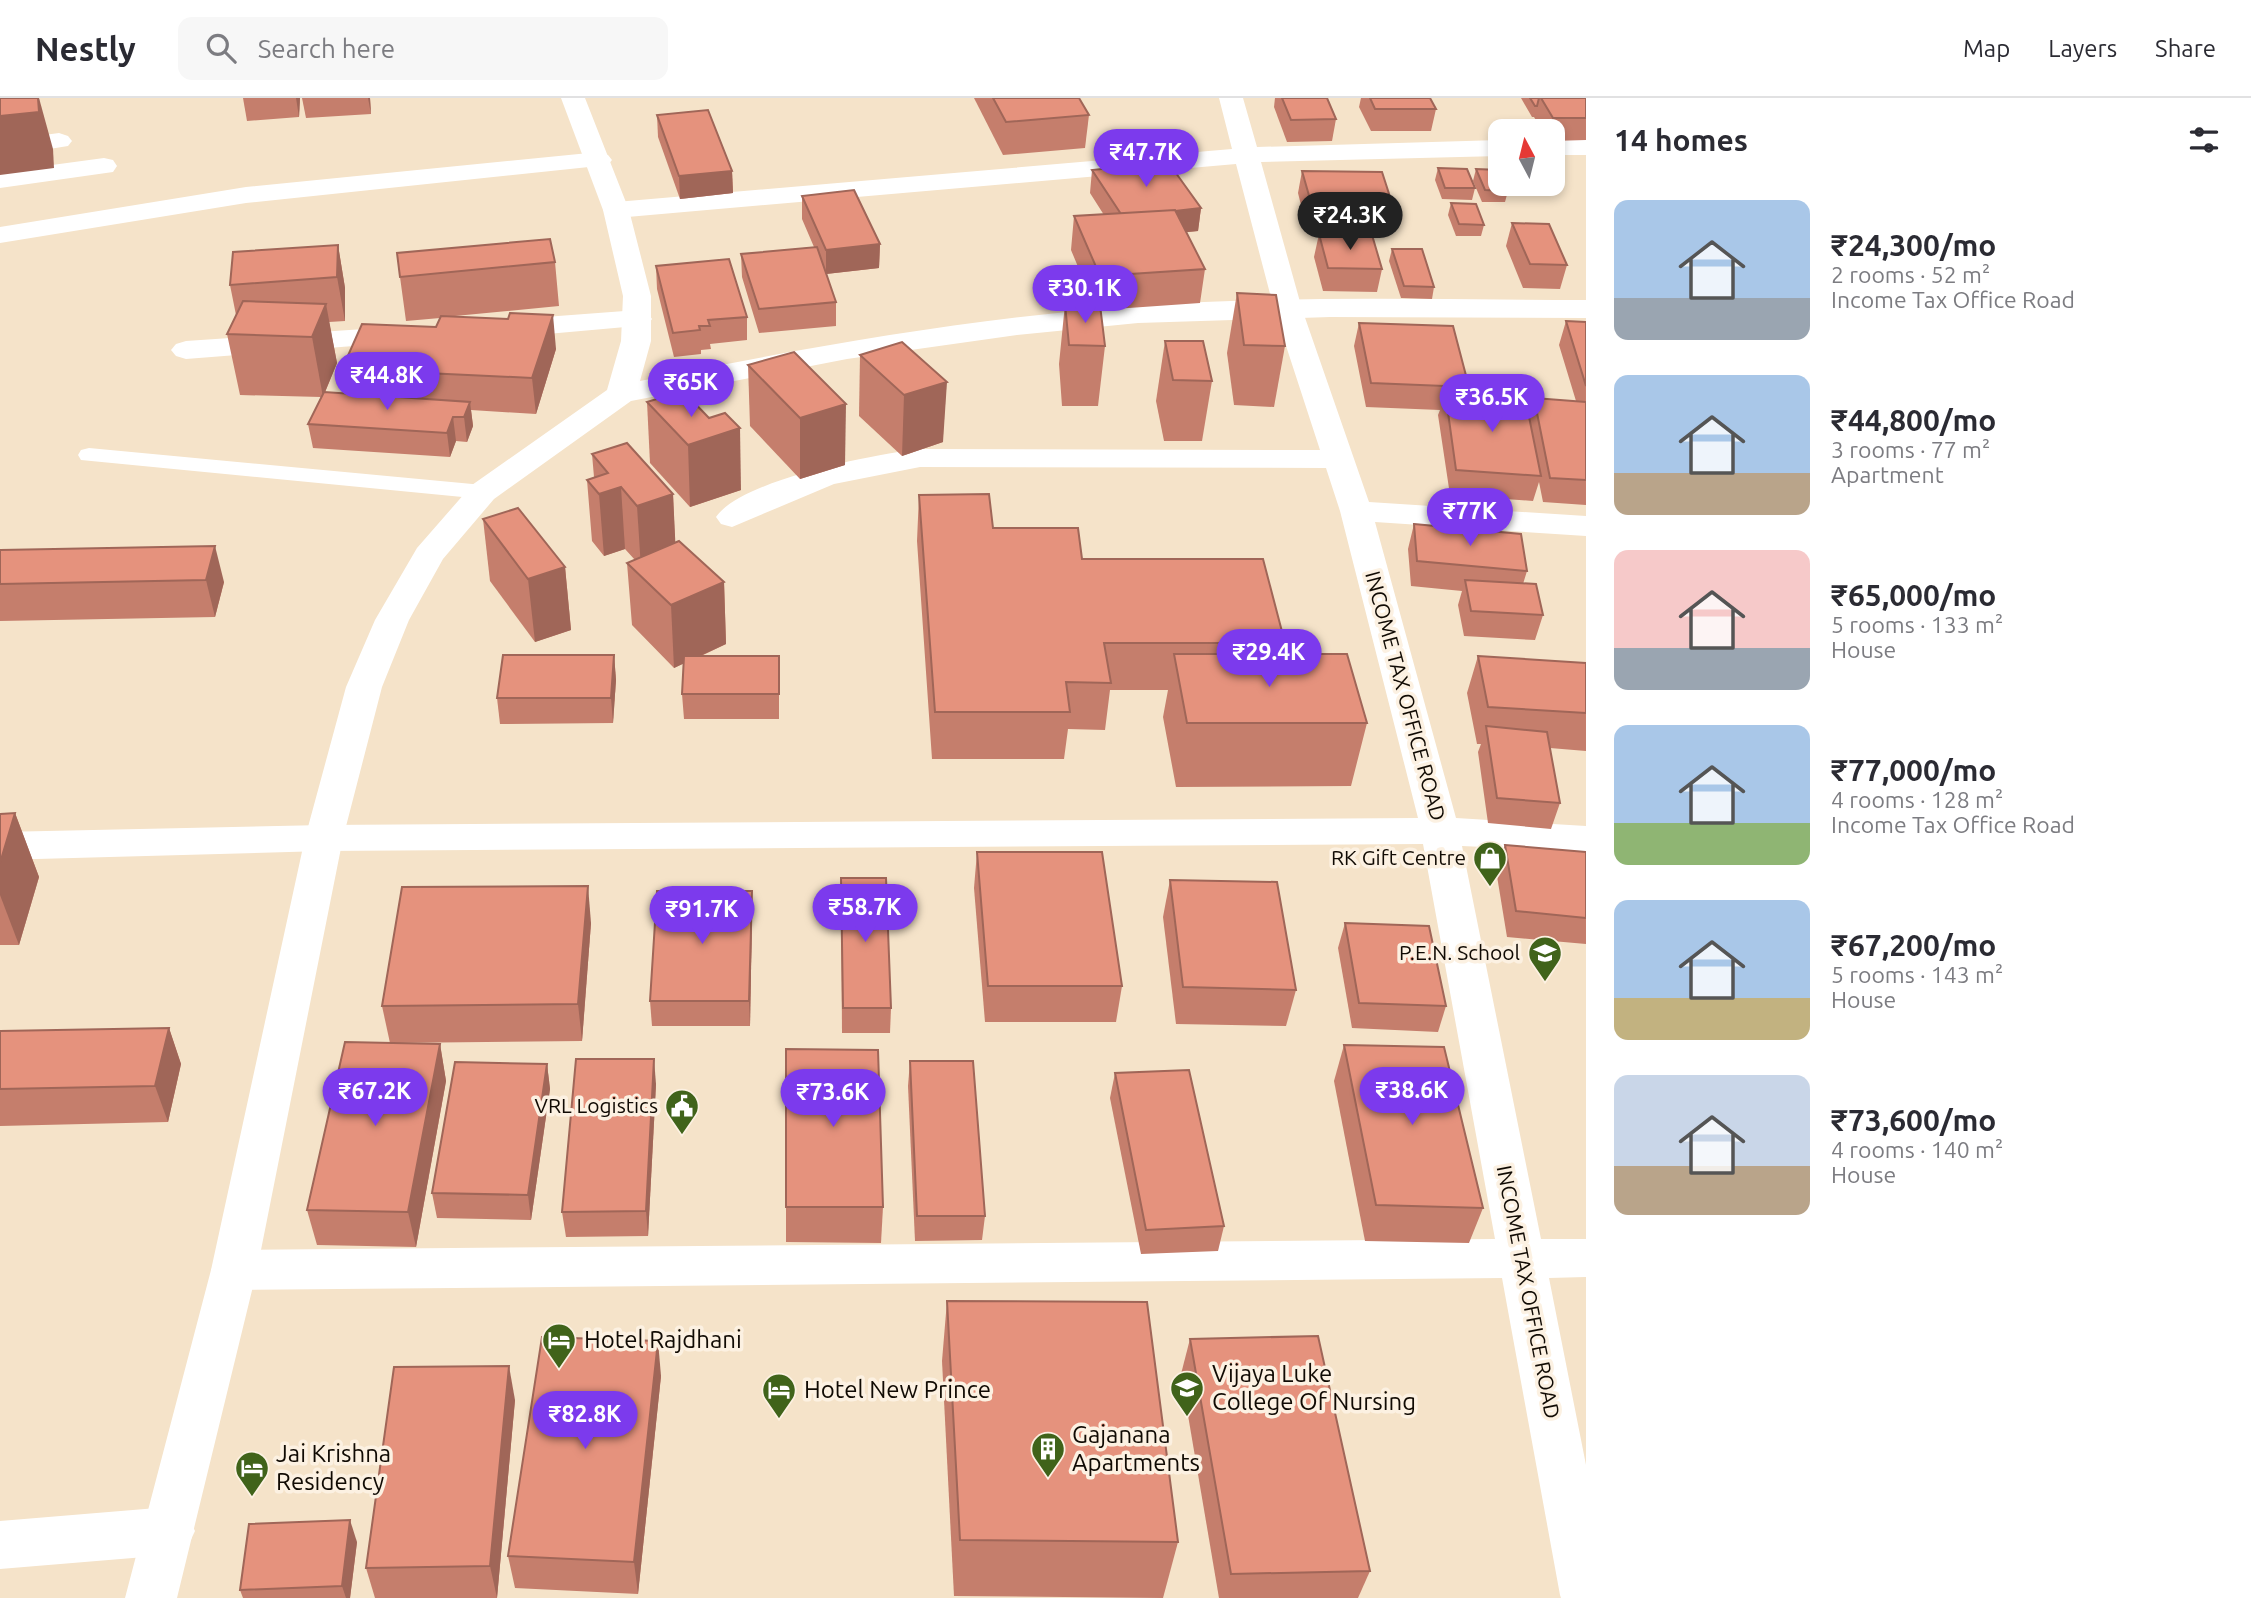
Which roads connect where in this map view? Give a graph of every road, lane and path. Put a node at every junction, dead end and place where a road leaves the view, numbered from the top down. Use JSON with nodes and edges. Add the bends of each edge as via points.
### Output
{"nodes":[{"id":1,"x":573,"y":98,"type":"edge"},
{"id":2,"x":1231,"y":98,"type":"edge"},
{"id":3,"x":60,"y":141,"type":"dead end"},
{"id":4,"x":1565,"y":147,"type":"edge"},
{"id":5,"x":1586,"y":147,"type":"edge"},
{"id":6,"x":1488,"y":148,"type":"edge"},
{"id":7,"x":0,"y":149,"type":"edge"},
{"id":8,"x":1248,"y":155,"type":"junction"},
{"id":9,"x":599,"y":160,"type":"junction"},
{"id":10,"x":104,"y":166,"type":"dead end"},
{"id":11,"x":0,"y":180,"type":"edge"},
{"id":12,"x":616,"y":210,"type":"junction"},
{"id":13,"x":0,"y":235,"type":"edge"},
{"id":14,"x":1289,"y":309,"type":"junction"},
{"id":15,"x":1586,"y":310,"type":"edge"},
{"id":16,"x":638,"y":319,"type":"junction"},
{"id":17,"x":474,"y":331,"type":"edge"},
{"id":18,"x":433,"y":333,"type":"edge"},
{"id":19,"x":186,"y":350,"type":"dead end"},
{"id":20,"x":621,"y":394,"type":"junction"},
{"id":21,"x":89,"y":455,"type":"dead end"},
{"id":22,"x":1338,"y":459,"type":"junction"},
{"id":23,"x":483,"y":492,"type":"junction"},
{"id":24,"x":1356,"y":511,"type":"junction"},
{"id":25,"x":732,"y":517,"type":"dead end"},
{"id":26,"x":1586,"y":526,"type":"edge"},
{"id":27,"x":1440,"y":831,"type":"junction"},
{"id":28,"x":324,"y":838,"type":"junction"},
{"id":29,"x":1586,"y":839,"type":"edge"},
{"id":30,"x":0,"y":846,"type":"edge"},
{"id":31,"x":1522,"y":1257,"type":"junction"},
{"id":32,"x":1586,"y":1258,"type":"edge"},
{"id":33,"x":234,"y":1270,"type":"junction"},
{"id":34,"x":169,"y":1531,"type":"junction"},
{"id":35,"x":0,"y":1545,"type":"edge"},
{"id":36,"x":1586,"y":1595,"type":"edge"},
{"id":37,"x":151,"y":1598,"type":"edge"}],
"edges":[{"from":1,"to":9,"type":"street"},
{"from":2,"to":8,"type":"street","name":"INCOME TAX OFFICE ROAD"},
{"from":3,"to":7,"type":"street"},
{"from":4,"to":5,"type":"street"},
{"from":6,"to":8,"type":"street"},
{"from":8,"to":12,"type":"street"},
{"from":8,"to":14,"type":"street","name":"INCOME TAX OFFICE ROAD"},
{"from":9,"to":12,"type":"street"},
{"from":9,"to":13,"type":"street","via":[[246,195]]},
{"from":10,"to":11,"type":"street"},
{"from":12,"to":16,"type":"street"},
{"from":14,"to":15,"type":"street"},
{"from":14,"to":20,"type":"street","via":[[1100,318],[963,333],[752,367]]},
{"from":14,"to":22,"type":"street","name":"INCOME TAX OFFICE ROAD"},
{"from":16,"to":17,"type":"street"},
{"from":16,"to":20,"type":"street"},
{"from":18,"to":19,"type":"street"},
{"from":20,"to":23,"type":"street"},
{"from":21,"to":23,"type":"lane"},
{"from":22,"to":24,"type":"street","name":"INCOME TAX OFFICE ROAD"},
{"from":22,"to":25,"type":"street","via":[[920,458],[873,463],[817,478],[776,492]]},
{"from":23,"to":28,"type":"street","via":[[429,555],[392,620],[364,687]]},
{"from":24,"to":26,"type":"street"},
{"from":24,"to":27,"type":"street","name":"INCOME TAX OFFICE ROAD"},
{"from":27,"to":28,"type":"street"},
{"from":27,"to":29,"type":"street"},
{"from":27,"to":31,"type":"street","name":"INCOME TAX OFFICE ROAD"},
{"from":28,"to":30,"type":"street"},
{"from":28,"to":33,"type":"street"},
{"from":31,"to":32,"type":"street"},
{"from":31,"to":33,"type":"street"},
{"from":31,"to":36,"type":"street","name":"INCOME TAX OFFICE ROAD"},
{"from":33,"to":34,"type":"street"},
{"from":34,"to":35,"type":"street"},
{"from":34,"to":37,"type":"street"}]}
